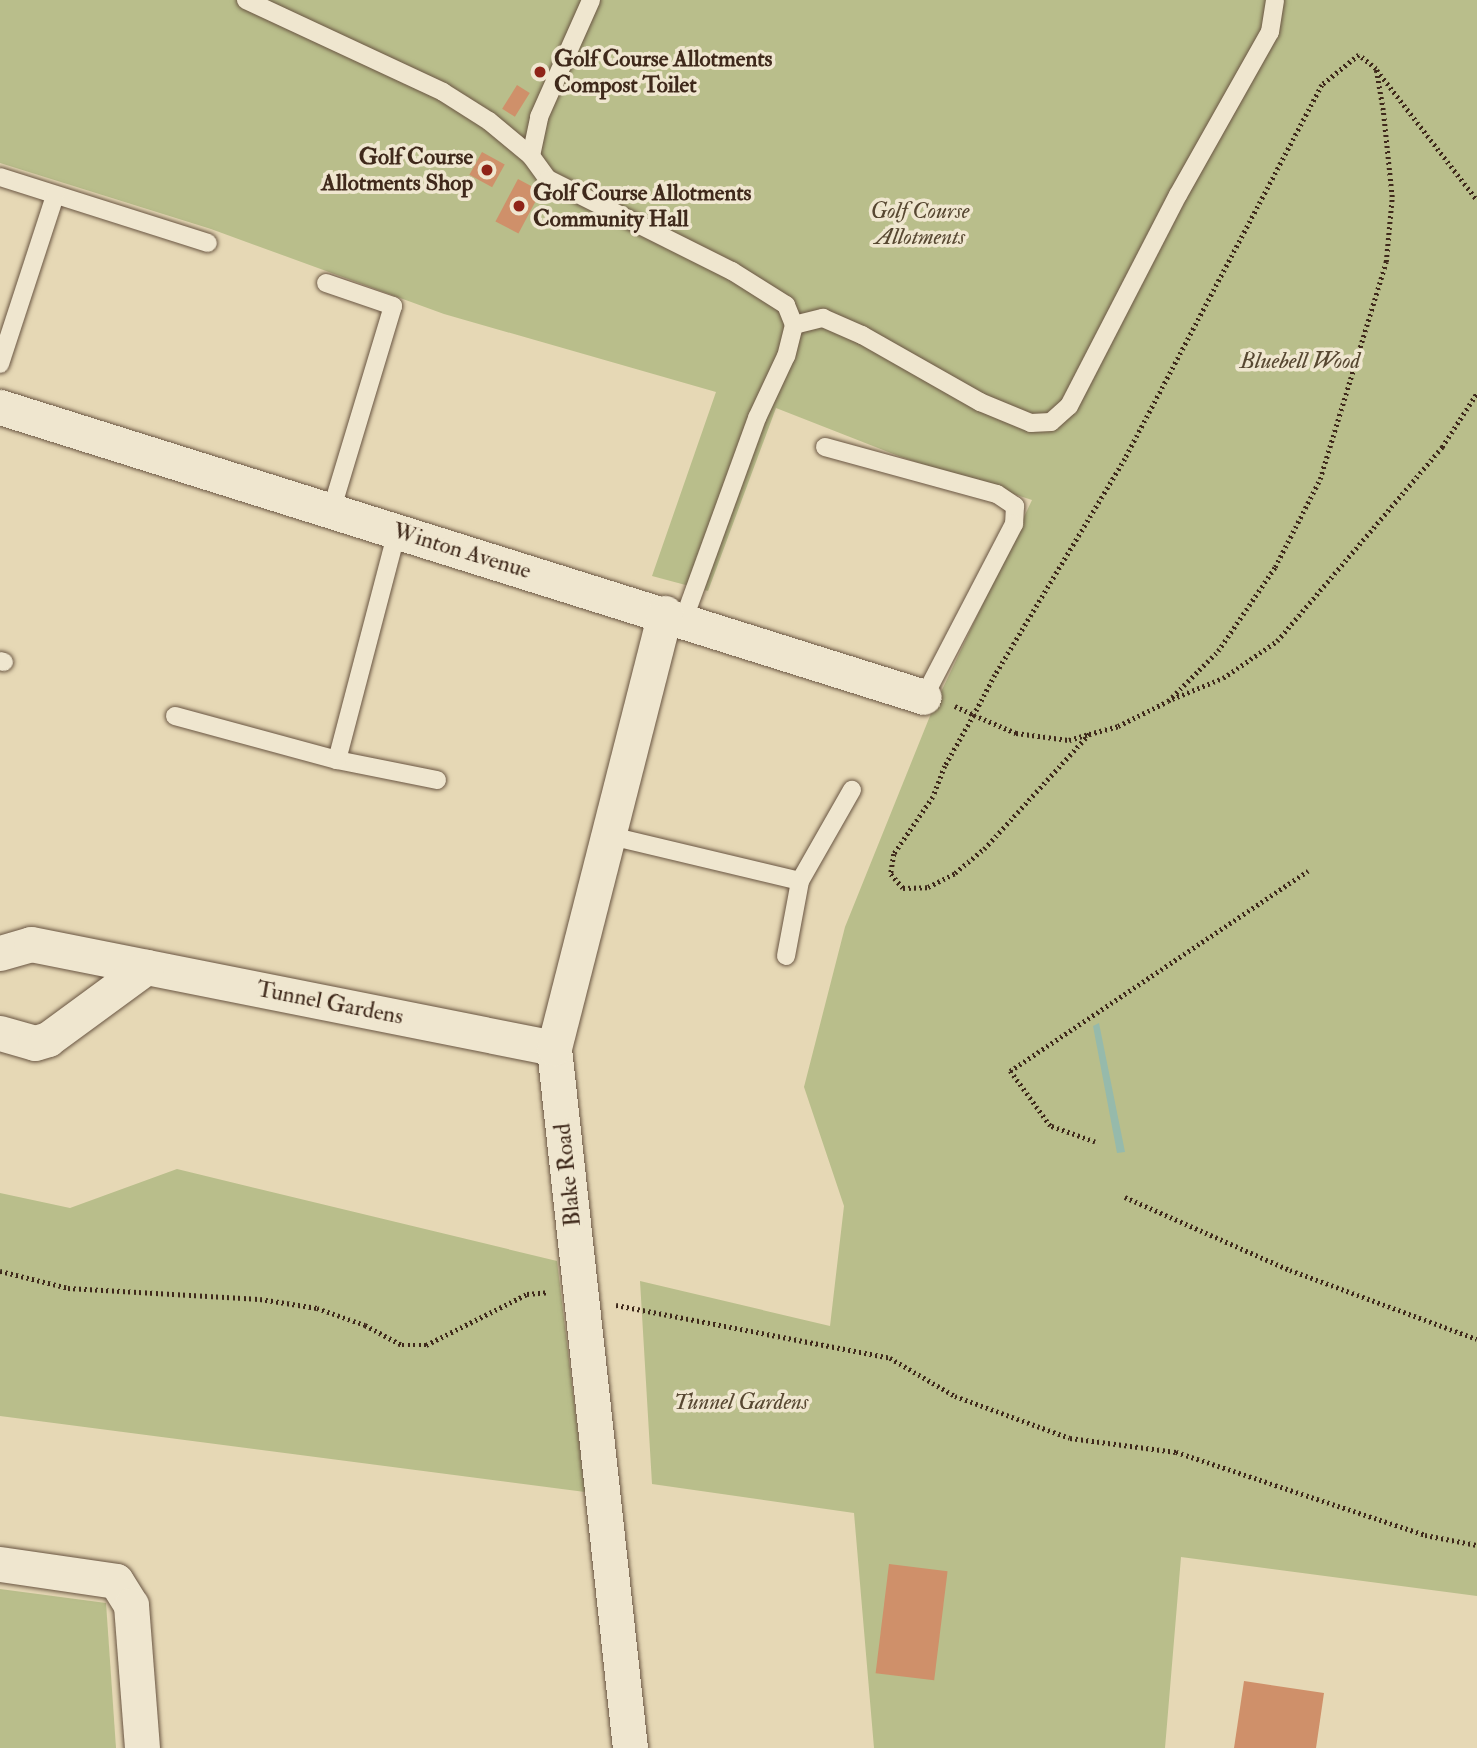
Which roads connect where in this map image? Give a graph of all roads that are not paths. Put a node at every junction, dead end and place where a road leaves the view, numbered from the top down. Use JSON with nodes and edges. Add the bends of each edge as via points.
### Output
{"nodes":[{"id":1,"x":246,"y":0,"type":"edge"},
{"id":2,"x":591,"y":0,"type":"edge"},
{"id":3,"x":1275,"y":0,"type":"edge"},
{"id":4,"x":531,"y":156,"type":"junction"},
{"id":5,"x":0,"y":177,"type":"edge"},
{"id":6,"x":55,"y":195,"type":"junction"},
{"id":7,"x":208,"y":243,"type":"dead end"},
{"id":8,"x":326,"y":283,"type":"dead end"},
{"id":9,"x":774,"y":295,"type":"junction"},
{"id":10,"x":823,"y":318,"type":"junction"},
{"id":11,"x":794,"y":325,"type":"junction"},
{"id":12,"x":0,"y":364,"type":"edge"},
{"id":13,"x":0,"y":407,"type":"edge"},
{"id":14,"x":825,"y":447,"type":"dead end"},
{"id":15,"x":331,"y":511,"type":"junction"},
{"id":16,"x":397,"y":531,"type":"junction"},
{"id":17,"x":675,"y":616,"type":"junction"},
{"id":18,"x":924,"y":697,"type":"joint"},
{"id":19,"x":175,"y":716,"type":"dead end"},
{"id":20,"x":337,"y":760,"type":"junction"},
{"id":21,"x":437,"y":780,"type":"dead end"},
{"id":22,"x":852,"y":790,"type":"dead end"},
{"id":23,"x":607,"y":835,"type":"junction"},
{"id":24,"x":800,"y":881,"type":"junction"},
{"id":25,"x":0,"y":953,"type":"edge"},
{"id":26,"x":786,"y":956,"type":"dead end"},
{"id":27,"x":146,"y":967,"type":"junction"},
{"id":28,"x":0,"y":1033,"type":"edge"},
{"id":29,"x":554,"y":1048,"type":"junction"},
{"id":30,"x":0,"y":1564,"type":"edge"},
{"id":31,"x":142,"y":1748,"type":"edge"},
{"id":32,"x":630,"y":1748,"type":"edge"}],
"edges":[{"from":1,"to":4,"type":"lane","via":[[443,92],[489,121]]},
{"from":2,"to":4,"type":"lane","via":[[539,117]]},
{"from":3,"to":10,"type":"lane","via":[[1270,32],[1178,195],[1069,406],[1051,422],[1031,423],[981,402]]},
{"from":4,"to":9,"type":"lane","via":[[548,179]]},
{"from":5,"to":6,"type":"lane"},
{"from":6,"to":7,"type":"lane"},
{"from":6,"to":12,"type":"lane"},
{"from":8,"to":15,"type":"lane","via":[[393,306]]},
{"from":9,"to":10,"type":"lane"},
{"from":9,"to":11,"type":"lane","via":[[786,306]]},
{"from":10,"to":11,"type":"lane"},
{"from":11,"to":17,"type":"lane"},
{"from":13,"to":15,"type":"street","name":"Winton Avenue"},
{"from":14,"to":18,"type":"lane","via":[[997,494],[1015,506],[1014,524]]},
{"from":15,"to":16,"type":"street","name":"Winton Avenue"},
{"from":16,"to":17,"type":"street","name":"Winton Avenue"},
{"from":16,"to":20,"type":"lane"},
{"from":17,"to":18,"type":"street","name":"Winton Avenue"},
{"from":17,"to":23,"type":"street","name":"Blake Road"},
{"from":19,"to":20,"type":"lane"},
{"from":20,"to":21,"type":"lane"},
{"from":22,"to":24,"type":"lane"},
{"from":23,"to":24,"type":"lane"},
{"from":23,"to":29,"type":"street","name":"Blake Road"},
{"from":24,"to":26,"type":"lane"},
{"from":25,"to":27,"type":"street","name":"Tunnel Gardens","via":[[31,944]]},
{"from":27,"to":28,"type":"street","via":[[48,1039],[35,1043]]},
{"from":27,"to":29,"type":"street","name":"Tunnel Gardens"},
{"from":29,"to":32,"type":"street","name":"Blake Road"},
{"from":30,"to":31,"type":"street","via":[[116,1580],[131,1605]]}]}
